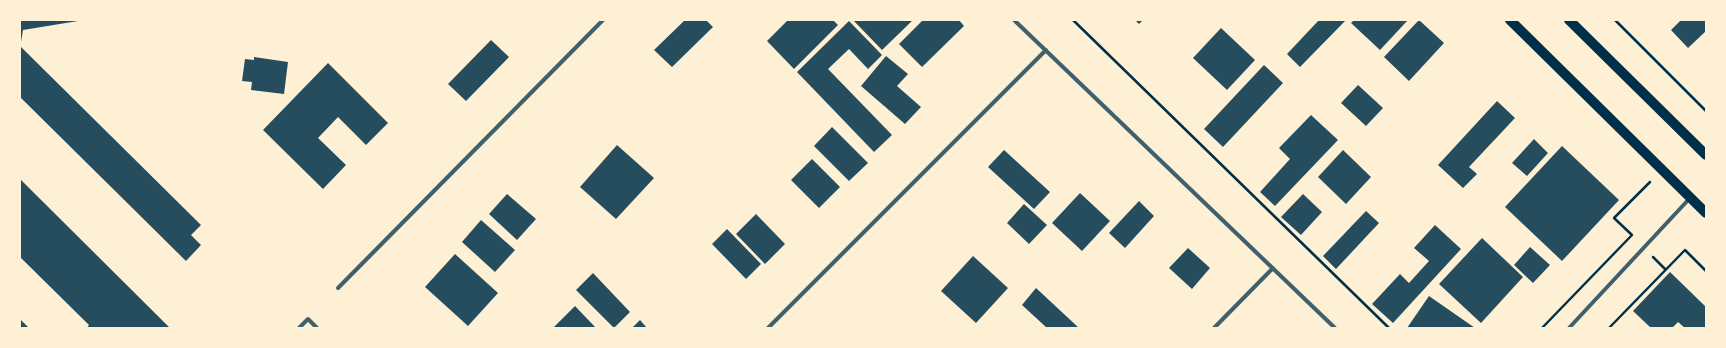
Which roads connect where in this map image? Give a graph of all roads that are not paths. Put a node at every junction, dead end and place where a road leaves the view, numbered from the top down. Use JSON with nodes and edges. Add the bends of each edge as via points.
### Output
{"nodes":[{"id":1,"x":604,"y":20,"type":"edge"},
{"id":2,"x":1014,"y":20,"type":"edge"},
{"id":3,"x":1510,"y":20,"type":"edge"},
{"id":4,"x":1569,"y":20,"type":"edge"},
{"id":5,"x":1046,"y":50,"type":"junction"},
{"id":6,"x":1706,"y":155,"type":"edge"},
{"id":7,"x":1691,"y":198,"type":"junction"},
{"id":8,"x":1706,"y":213,"type":"edge"},
{"id":9,"x":1273,"y":268,"type":"junction"},
{"id":10,"x":338,"y":288,"type":"dead end"},
{"id":11,"x":299,"y":328,"type":"edge"},
{"id":12,"x":317,"y":328,"type":"edge"},
{"id":13,"x":768,"y":328,"type":"edge"},
{"id":14,"x":1214,"y":328,"type":"edge"},
{"id":15,"x":1335,"y":328,"type":"edge"},
{"id":16,"x":1569,"y":328,"type":"edge"}],
"edges":[{"from":1,"to":10,"type":"street"},
{"from":2,"to":5,"type":"street"},
{"from":3,"to":7,"type":"main road"},
{"from":4,"to":6,"type":"main road"},
{"from":5,"to":9,"type":"street"},
{"from":5,"to":13,"type":"street"},
{"from":7,"to":8,"type":"main road"},
{"from":7,"to":16,"type":"street"},
{"from":9,"to":14,"type":"street"},
{"from":9,"to":15,"type":"street"},
{"from":11,"to":12,"type":"street","via":[[308,319]]}]}
